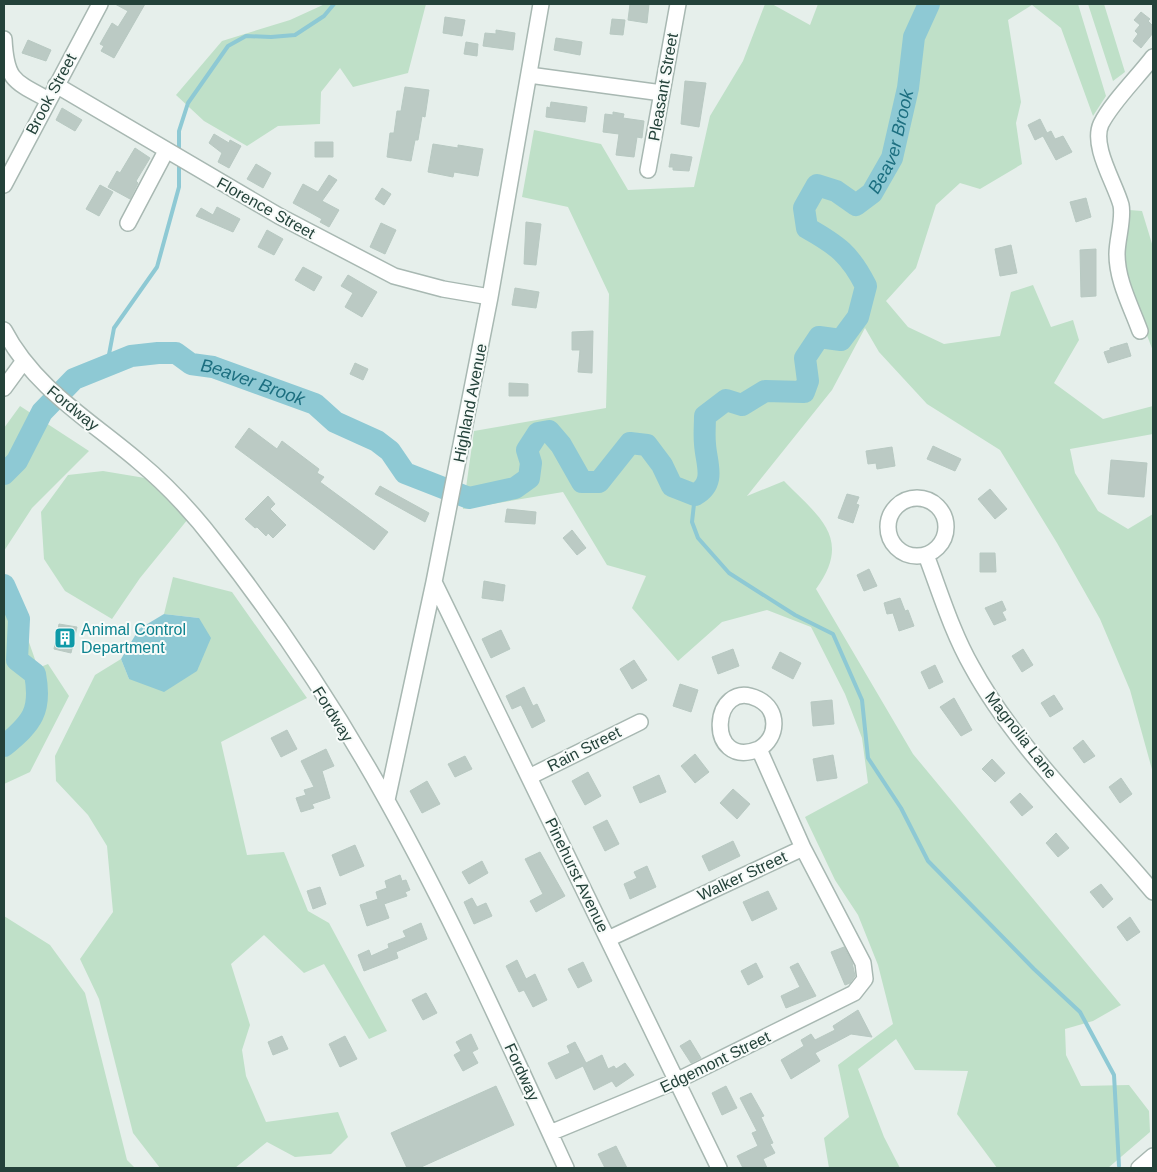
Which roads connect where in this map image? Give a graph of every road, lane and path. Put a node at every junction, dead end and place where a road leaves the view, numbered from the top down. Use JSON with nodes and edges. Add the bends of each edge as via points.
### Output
{"nodes":[{"id":1,"x":100,"y":4,"type":"edge"},
{"id":2,"x":541,"y":4,"type":"edge"},
{"id":3,"x":678,"y":4,"type":"edge"},
{"id":4,"x":4,"y":39,"type":"edge"},
{"id":5,"x":1153,"y":57,"type":"edge"},
{"id":6,"x":529,"y":74,"type":"junction"},
{"id":7,"x":56,"y":85,"type":"junction"},
{"id":8,"x":662,"y":93,"type":"junction"},
{"id":9,"x":47,"y":99,"type":"junction"},
{"id":10,"x":169,"y":152,"type":"junction"},
{"id":11,"x":648,"y":170,"type":"dead end"},
{"id":12,"x":4,"y":185,"type":"edge"},
{"id":13,"x":128,"y":223,"type":"dead end"},
{"id":14,"x":490,"y":297,"type":"junction"},
{"id":15,"x":4,"y":330,"type":"edge"},
{"id":16,"x":1140,"y":331,"type":"dead end"},
{"id":17,"x":23,"y":362,"type":"junction"},
{"id":18,"x":4,"y":388,"type":"edge"},
{"id":19,"x":926,"y":555,"type":"dead end"},
{"id":20,"x":434,"y":582,"type":"junction"},
{"id":21,"x":640,"y":722,"type":"dead end"},
{"id":22,"x":759,"y":749,"type":"dead end"},
{"id":23,"x":529,"y":777,"type":"junction"},
{"id":24,"x":387,"y":800,"type":"junction"},
{"id":25,"x":802,"y":848,"type":"junction"},
{"id":26,"x":1153,"y":892,"type":"edge"},
{"id":27,"x":608,"y":939,"type":"junction"},
{"id":28,"x":866,"y":973,"type":"joint"},
{"id":29,"x":676,"y":1081,"type":"junction"},
{"id":30,"x":550,"y":1133,"type":"junction"},
{"id":31,"x":1153,"y":1156,"type":"edge"},
{"id":32,"x":566,"y":1168,"type":"edge"},
{"id":33,"x":718,"y":1168,"type":"edge"},
{"id":34,"x":1139,"y":1168,"type":"edge"}],
"edges":[{"from":1,"to":7,"type":"street","name":"Brook Street"},
{"from":2,"to":6,"type":"street","name":"Highland Avenue"},
{"from":3,"to":8,"type":"street","name":"Pleasant Street"},
{"from":4,"to":9,"type":"street","via":[[6,65],[14,78]]},
{"from":5,"to":16,"type":"street","via":[[1101,124],[1099,134],[1121,206],[1117,253],[1119,277]]},
{"from":6,"to":8,"type":"street"},
{"from":6,"to":14,"type":"street","name":"Highland Avenue"},
{"from":7,"to":9,"type":"street","name":"Brook Street"},
{"from":7,"to":10,"type":"street","name":"Florence Street"},
{"from":8,"to":11,"type":"street","name":"Pleasant Street"},
{"from":9,"to":12,"type":"street","name":"Brook Street"},
{"from":10,"to":13,"type":"street"},
{"from":10,"to":14,"type":"street","name":"Florence Street","via":[[279,216],[394,276]]},
{"from":14,"to":20,"type":"street","name":"Highland Avenue"},
{"from":15,"to":17,"type":"street","name":"Fordway"},
{"from":17,"to":18,"type":"street"},
{"from":17,"to":24,"type":"street","name":"Fordway","via":[[48,390],[146,468],[180,500],[215,542],[284,636]]},
{"from":19,"to":26,"type":"street","name":"Magnolia Lane","via":[[964,651],[993,703],[1023,743]]},
{"from":20,"to":23,"type":"street","name":"Pinehurst Avenue"},
{"from":20,"to":24,"type":"street","name":"Highland Avenue"},
{"from":21,"to":23,"type":"street","name":"Rain Street"},
{"from":22,"to":25,"type":"street"},
{"from":23,"to":27,"type":"street","name":"Pinehurst Avenue"},
{"from":24,"to":30,"type":"street","name":"Fordway","via":[[477,975]]},
{"from":25,"to":27,"type":"street","name":"Walker Street"},
{"from":25,"to":28,"type":"street","name":"Walker Street"},
{"from":27,"to":29,"type":"street","name":"Pinehurst Avenue"},
{"from":28,"to":29,"type":"street","name":"Edgemont Street","via":[[864,984],[854,993]]},
{"from":29,"to":30,"type":"street","name":"Edgemont Street"},
{"from":29,"to":33,"type":"street","name":"Pinehurst Avenue"},
{"from":30,"to":32,"type":"street","name":"Fordway"},
{"from":31,"to":34,"type":"street"}]}
